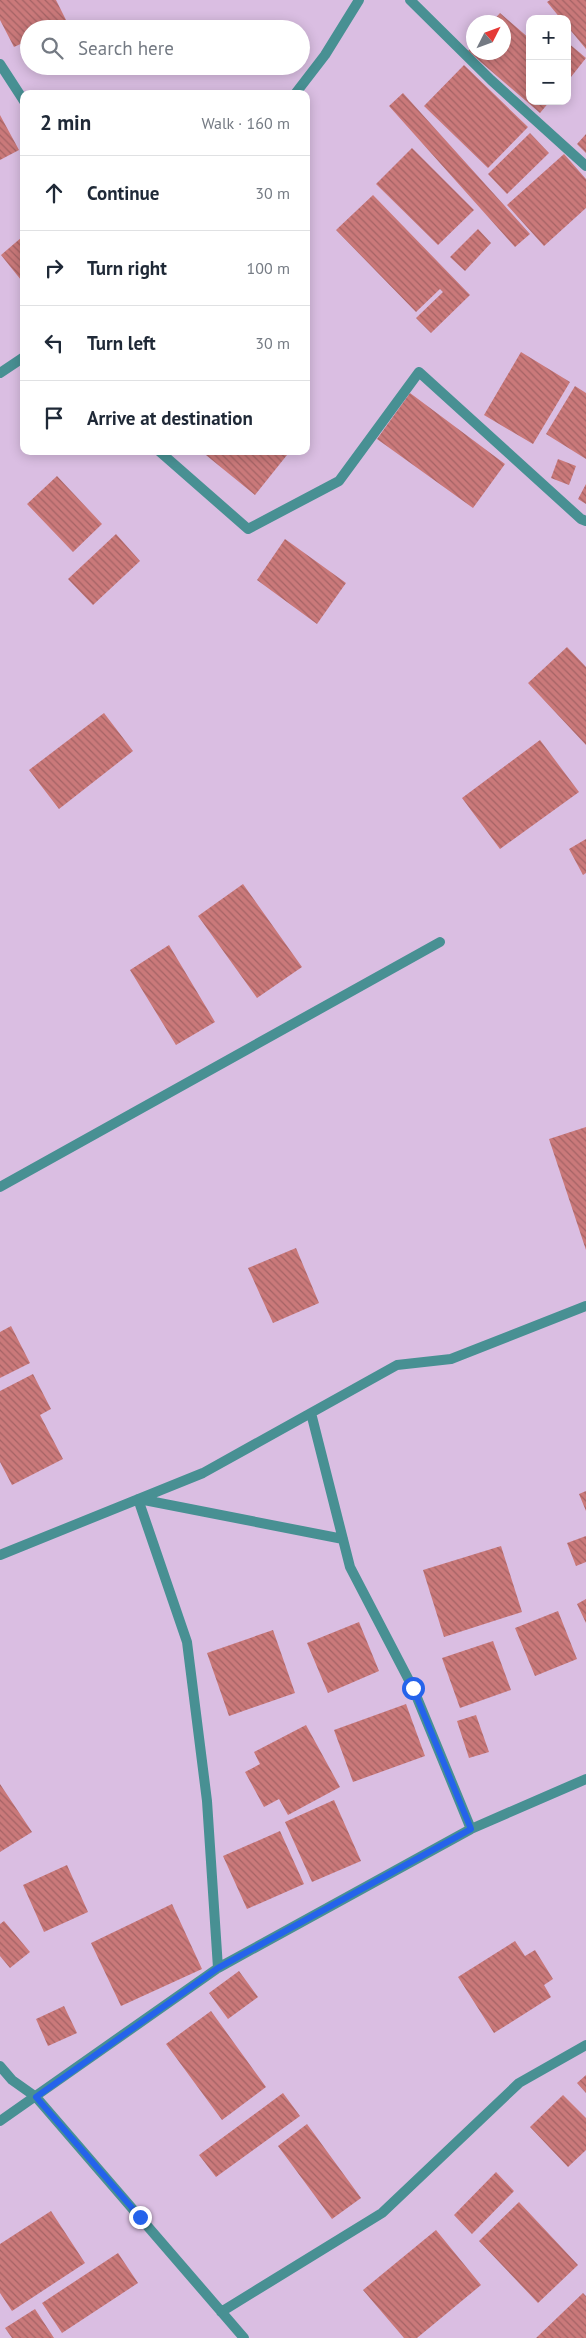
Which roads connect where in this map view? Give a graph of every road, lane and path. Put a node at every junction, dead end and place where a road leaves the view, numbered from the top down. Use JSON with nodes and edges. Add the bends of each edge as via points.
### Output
{"nodes":[{"id":1,"x":359,"y":0,"type":"edge"},
{"id":2,"x":410,"y":0,"type":"edge"},
{"id":3,"x":0,"y":64,"type":"edge"},
{"id":4,"x":310,"y":74,"type":"edge"},
{"id":5,"x":310,"y":75,"type":"edge"},
{"id":6,"x":298,"y":90,"type":"edge"},
{"id":7,"x":20,"y":95,"type":"edge"},
{"id":8,"x":586,"y":166,"type":"edge"},
{"id":9,"x":20,"y":360,"type":"edge"},
{"id":10,"x":0,"y":373,"type":"edge"},
{"id":11,"x":164,"y":455,"type":"edge"},
{"id":12,"x":586,"y":521,"type":"edge"},
{"id":13,"x":440,"y":942,"type":"dead end"},
{"id":14,"x":0,"y":1187,"type":"edge"},
{"id":15,"x":586,"y":1306,"type":"edge"},
{"id":16,"x":311,"y":1413,"type":"junction"},
{"id":17,"x":138,"y":1499,"type":"junction"},
{"id":18,"x":343,"y":1539,"type":"junction"},
{"id":19,"x":0,"y":1554,"type":"edge"},
{"id":20,"x":586,"y":1779,"type":"edge"},
{"id":21,"x":471,"y":1829,"type":"junction"},
{"id":22,"x":218,"y":1968,"type":"junction"},
{"id":23,"x":586,"y":2045,"type":"edge"},
{"id":24,"x":0,"y":2066,"type":"edge"},
{"id":25,"x":36,"y":2097,"type":"junction"},
{"id":26,"x":0,"y":2121,"type":"edge"},
{"id":27,"x":221,"y":2312,"type":"junction"},
{"id":28,"x":244,"y":2338,"type":"edge"}],
"edges":[{"from":1,"to":4,"type":"street"},
{"from":2,"to":8,"type":"street","via":[[491,80]]},
{"from":3,"to":7,"type":"street"},
{"from":5,"to":6,"type":"street"},
{"from":9,"to":10,"type":"street"},
{"from":11,"to":12,"type":"street","via":[[248,529],[340,482],[419,372],[580,519]]},
{"from":13,"to":14,"type":"street"},
{"from":15,"to":16,"type":"street","via":[[451,1359],[397,1365]]},
{"from":16,"to":17,"type":"street","via":[[203,1473]]},
{"from":16,"to":18,"type":"street"},
{"from":17,"to":18,"type":"street"},
{"from":17,"to":19,"type":"street"},
{"from":17,"to":22,"type":"street","via":[[187,1642],[207,1801]]},
{"from":18,"to":21,"type":"street","via":[[350,1566],[413,1688]]},
{"from":20,"to":21,"type":"street"},
{"from":21,"to":22,"type":"street"},
{"from":22,"to":25,"type":"street"},
{"from":23,"to":27,"type":"street","via":[[519,2083],[382,2213]]},
{"from":24,"to":25,"type":"street","via":[[12,2080]]},
{"from":25,"to":26,"type":"street"},
{"from":25,"to":27,"type":"street"},
{"from":27,"to":28,"type":"street"}]}
